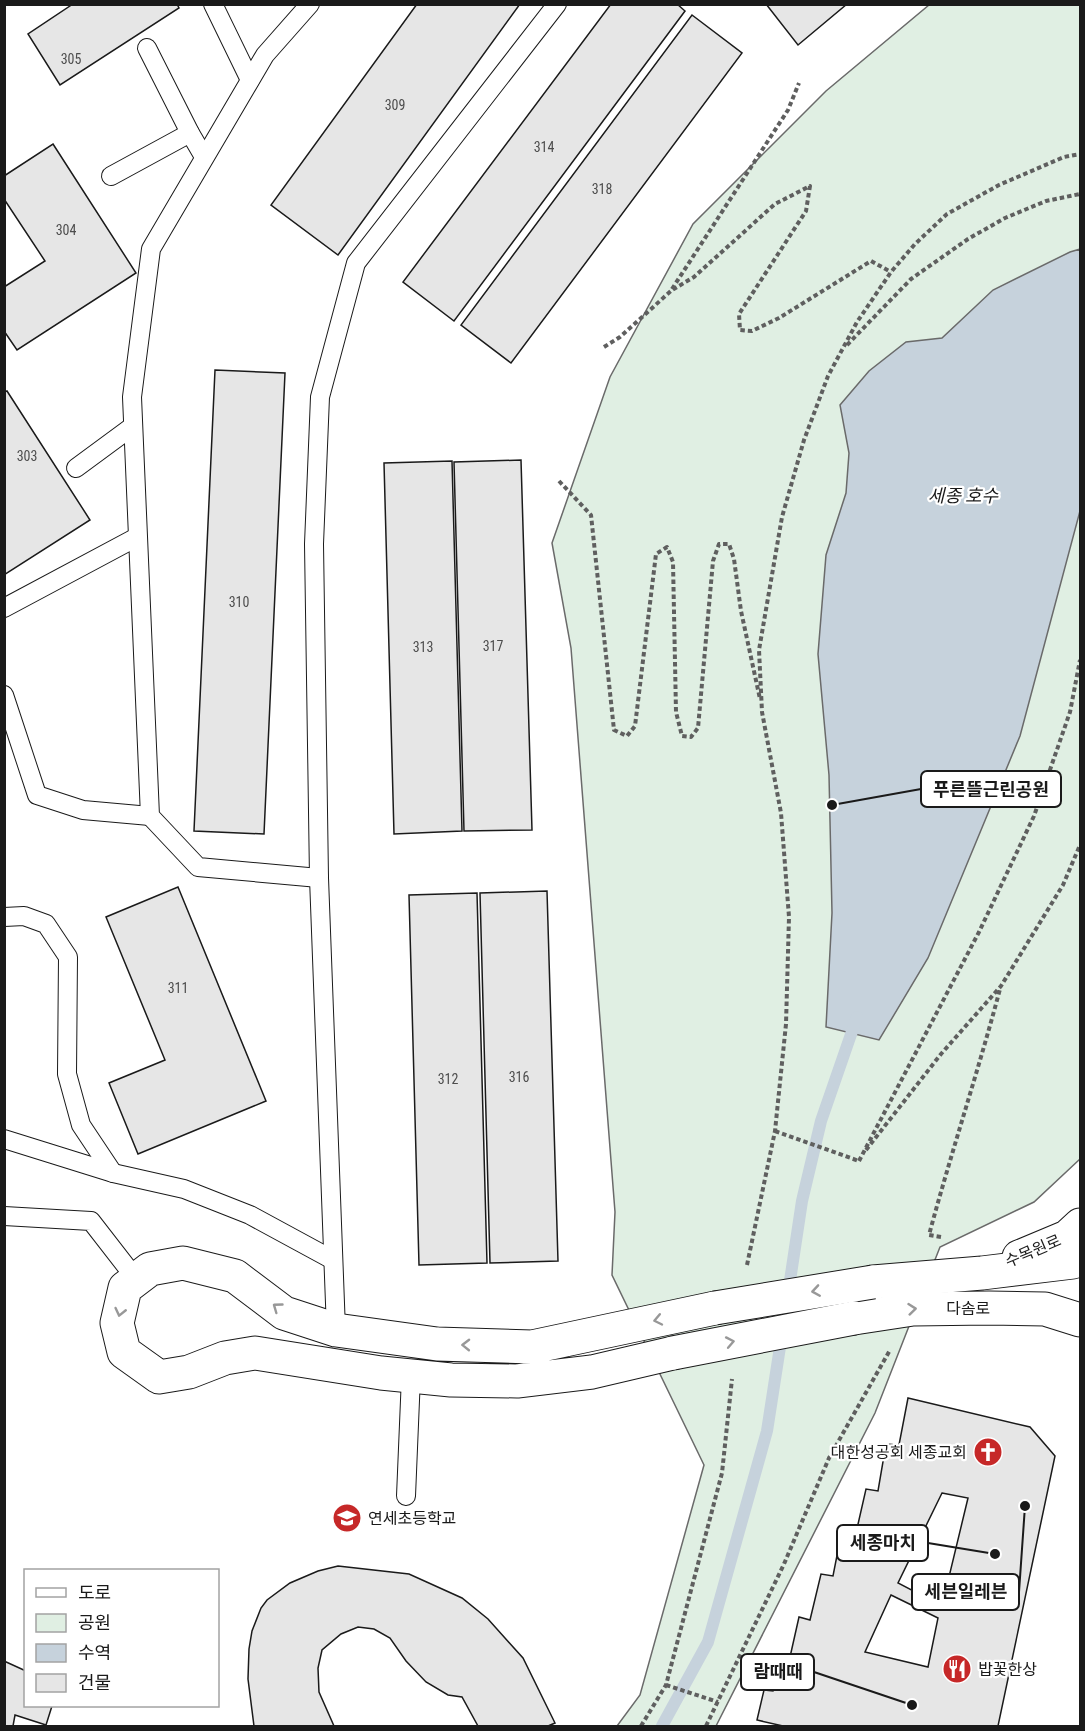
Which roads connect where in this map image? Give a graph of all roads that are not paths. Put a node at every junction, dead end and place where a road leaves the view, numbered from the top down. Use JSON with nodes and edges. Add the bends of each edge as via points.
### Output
{"nodes":[{"id":1,"x":213,"y":4,"type":"edge"},
{"id":2,"x":310,"y":4,"type":"edge"},
{"id":3,"x":556,"y":4,"type":"edge"},
{"id":4,"x":147,"y":48,"type":"dead end"},
{"id":5,"x":250,"y":80,"type":"junction"},
{"id":6,"x":190,"y":134,"type":"junction"},
{"id":7,"x":204,"y":157,"type":"junction"},
{"id":8,"x":111,"y":176,"type":"dead end"},
{"id":9,"x":133,"y":426,"type":"junction"},
{"id":10,"x":76,"y":468,"type":"dead end"},
{"id":11,"x":137,"y":537,"type":"junction"},
{"id":12,"x":4,"y":608,"type":"edge"},
{"id":13,"x":4,"y":695,"type":"edge"},
{"id":14,"x":150,"y":816,"type":"junction"},
{"id":15,"x":319,"y":878,"type":"junction"},
{"id":16,"x":4,"y":917,"type":"edge"},
{"id":17,"x":4,"y":1139,"type":"edge"},
{"id":18,"x":113,"y":1173,"type":"junction"},
{"id":19,"x":4,"y":1216,"type":"edge"},
{"id":20,"x":1080,"y":1225,"type":"edge"},
{"id":21,"x":1080,"y":1257,"type":"edge"},
{"id":22,"x":333,"y":1260,"type":"junction"},
{"id":23,"x":982,"y":1273,"type":"junction"},
{"id":24,"x":136,"y":1279,"type":"junction"},
{"id":25,"x":1080,"y":1320,"type":"edge"},
{"id":26,"x":336,"y":1330,"type":"junction"},
{"id":27,"x":411,"y":1376,"type":"junction"},
{"id":28,"x":406,"y":1496,"type":"dead end"}],
"edges":[{"from":1,"to":5,"type":"lane"},
{"from":2,"to":5,"type":"lane","via":[[265,55]]},
{"from":3,"to":15,"type":"lane","via":[[356,263],[320,397],[314,544]]},
{"from":4,"to":6,"type":"lane"},
{"from":5,"to":7,"type":"lane"},
{"from":6,"to":7,"type":"lane"},
{"from":6,"to":8,"type":"lane"},
{"from":7,"to":9,"type":"lane","via":[[150,249],[132,398]]},
{"from":9,"to":10,"type":"lane"},
{"from":9,"to":11,"type":"lane"},
{"from":11,"to":12,"type":"lane"},
{"from":11,"to":14,"type":"lane"},
{"from":13,"to":14,"type":"lane","via":[[37,795],[82,810]]},
{"from":14,"to":15,"type":"lane","via":[[198,867]]},
{"from":15,"to":22,"type":"lane"},
{"from":16,"to":18,"type":"lane","via":[[24,916],[46,924],[68,957],[67,1074],[81,1125]]},
{"from":17,"to":18,"type":"lane"},
{"from":18,"to":22,"type":"lane","via":[[184,1189],[250,1215]]},
{"from":19,"to":24,"type":"lane","via":[[91,1221]]},
{"from":20,"to":23,"type":"street","name":"수목원로","via":[[1067,1237]]},
{"from":21,"to":23,"type":"street","name":"다솜로","via":[[1073,1262]]},
{"from":22,"to":26,"type":"lane"},
{"from":23,"to":26,"type":"street","name":"다솜로","one_way":true,"bridge":true,"via":[[873,1282],[715,1308],[531,1347],[437,1344]]},
{"from":26,"to":24,"type":"street","name":"다솜로","one_way":true,"via":[[284,1312],[235,1276],[183,1263],[150,1269]]},
{"from":24,"to":27,"type":"street","name":"다솜로","one_way":true,"via":[[125,1288],[117,1323],[124,1352],[159,1377],[255,1353]]},
{"from":27,"to":25,"type":"street","name":"다솜로","one_way":true,"bridge":true,"via":[[517,1381],[592,1372],[673,1353],[913,1309],[1045,1309]]},
{"from":27,"to":28,"type":"lane"}]}
